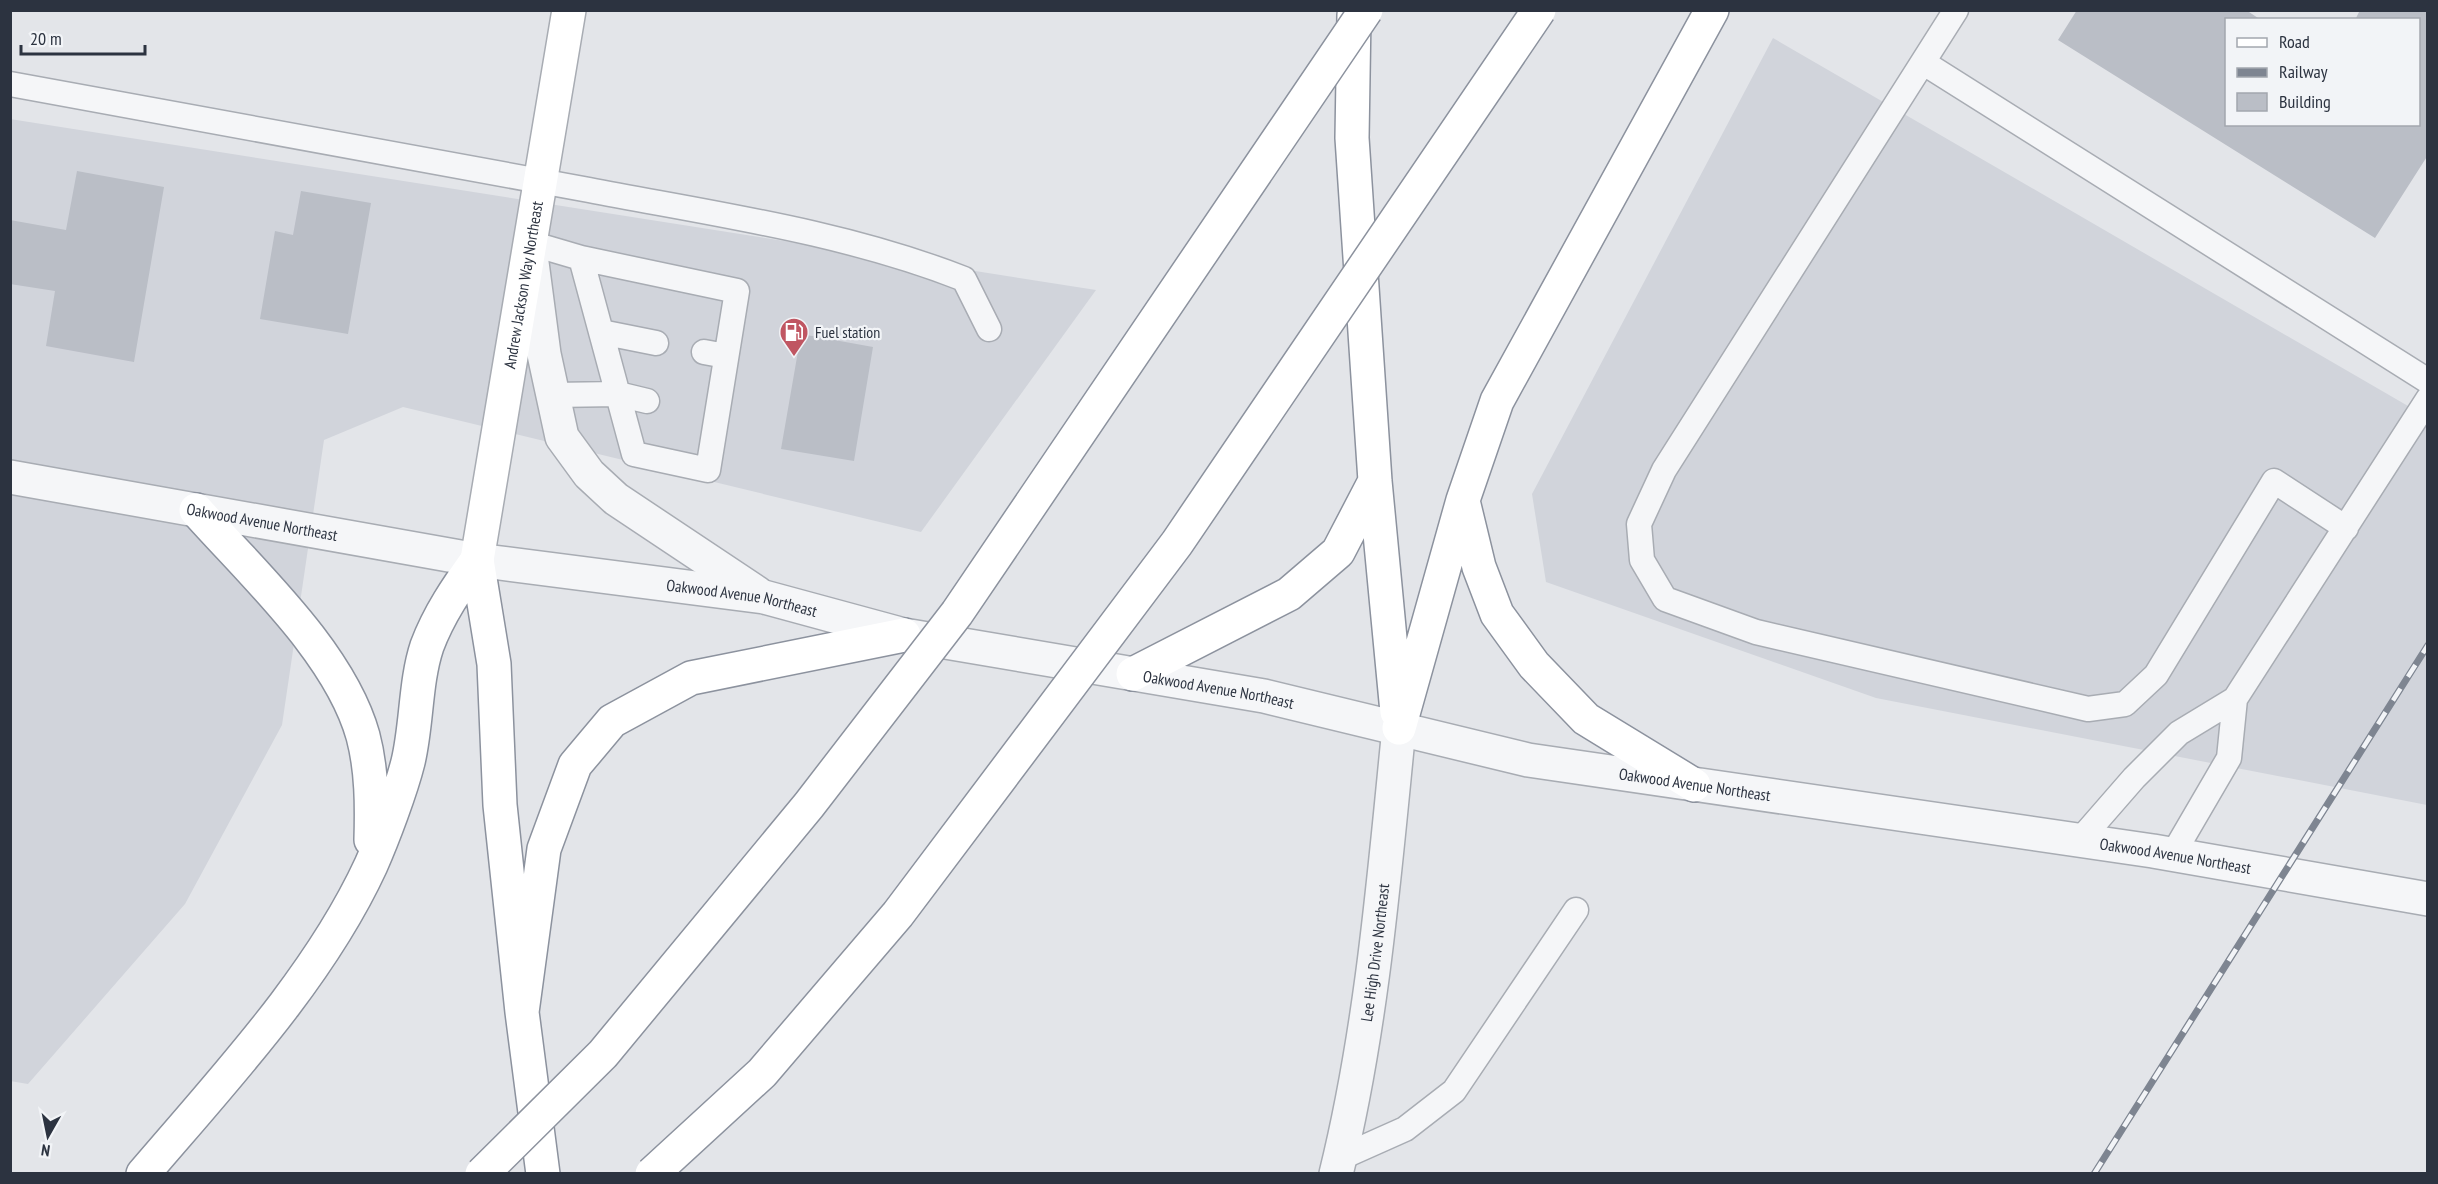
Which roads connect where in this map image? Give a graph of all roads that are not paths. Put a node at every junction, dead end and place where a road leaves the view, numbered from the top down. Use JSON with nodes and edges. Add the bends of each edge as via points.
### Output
{"nodes":[{"id":1,"x":569,"y":10,"type":"edge"},
{"id":2,"x":1354,"y":10,"type":"edge"},
{"id":3,"x":1366,"y":10,"type":"edge"},
{"id":4,"x":1539,"y":10,"type":"edge"},
{"id":5,"x":1712,"y":10,"type":"edge"},
{"id":6,"x":1956,"y":10,"type":"edge"},
{"id":7,"x":1924,"y":63,"type":"junction"},
{"id":8,"x":10,"y":84,"type":"edge"},
{"id":9,"x":540,"y":181,"type":"junction"},
{"id":10,"x":530,"y":243,"type":"junction"},
{"id":11,"x":582,"y":258,"type":"junction"},
{"id":12,"x":989,"y":328,"type":"dead end"},
{"id":13,"x":601,"y":332,"type":"junction"},
{"id":14,"x":656,"y":343,"type":"dead end"},
{"id":15,"x":2427,"y":381,"type":"edge"},
{"id":16,"x":618,"y":394,"type":"junction"},
{"id":17,"x":553,"y":395,"type":"junction"},
{"id":18,"x":2427,"y":399,"type":"edge"},
{"id":19,"x":647,"y":401,"type":"dead end"},
{"id":20,"x":10,"y":477,"type":"edge"},
{"id":21,"x":1375,"y":481,"type":"junction"},
{"id":22,"x":1463,"y":500,"type":"junction"},
{"id":23,"x":196,"y":510,"type":"junction"},
{"id":24,"x":2346,"y":528,"type":"junction"},
{"id":25,"x":477,"y":560,"type":"junction"},
{"id":26,"x":764,"y":597,"type":"junction"},
{"id":27,"x":904,"y":635,"type":"junction"},
{"id":28,"x":1133,"y":674,"type":"junction"},
{"id":29,"x":2235,"y":699,"type":"junction"},
{"id":30,"x":1399,"y":728,"type":"junction"},
{"id":31,"x":1694,"y":785,"type":"junction"},
{"id":32,"x":2080,"y":840,"type":"junction"},
{"id":33,"x":2173,"y":854,"type":"junction"},
{"id":34,"x":371,"y":864,"type":"junction"},
{"id":35,"x":2427,"y":899,"type":"edge"},
{"id":36,"x":1575,"y":910,"type":"dead end"},
{"id":37,"x":522,"y":1012,"type":"junction"},
{"id":38,"x":1338,"y":1166,"type":"edge"},
{"id":39,"x":143,"y":1173,"type":"edge"},
{"id":40,"x":482,"y":1173,"type":"edge"},
{"id":41,"x":543,"y":1173,"type":"edge"},
{"id":42,"x":652,"y":1173,"type":"edge"}],
"edges":[{"from":1,"to":9,"type":"main road","name":"Andrew Jackson Way Northeast"},
{"from":2,"to":21,"type":"main road","via":[[1352,138]]},
{"from":3,"to":40,"type":"main road","bridge":true,"via":[[957,613],[809,805],[611,1045]]},
{"from":4,"to":42,"type":"main road","bridge":true,"via":[[1177,543],[898,914],[762,1072]]},
{"from":5,"to":22,"type":"main road","via":[[1497,401]]},
{"from":6,"to":7,"type":"lane"},
{"from":7,"to":15,"type":"lane"},
{"from":7,"to":24,"type":"lane","via":[[1664,470],[1640,524],[1642,560],[1665,598],[1756,632],[2088,710],[2125,704],[2156,675],[2274,481]]},
{"from":8,"to":9,"type":"lane"},
{"from":9,"to":10,"type":"main road","name":"Andrew Jackson Way Northeast"},
{"from":9,"to":12,"type":"lane","via":[[750,221],[914,260],[964,279]]},
{"from":10,"to":11,"type":"lane"},
{"from":10,"to":17,"type":"street"},
{"from":10,"to":25,"type":"main road","name":"Andrew Jackson Way Northeast"},
{"from":11,"to":13,"type":"lane"},
{"from":11,"to":16,"type":"lane","via":[[736,291],[715,354],[706,413],[708,470],[634,454]]},
{"from":13,"to":14,"type":"lane"},
{"from":13,"to":16,"type":"lane"},
{"from":16,"to":17,"type":"lane"},
{"from":16,"to":19,"type":"lane"},
{"from":17,"to":26,"type":"street","via":[[562,437],[589,474],[616,499]]},
{"from":18,"to":24,"type":"lane"},
{"from":20,"to":23,"type":"street","name":"Oakwood Avenue Northeast"},
{"from":21,"to":28,"type":"main road","via":[[1338,552],[1289,594]]},
{"from":21,"to":30,"type":"main road"},
{"from":22,"to":30,"type":"main road"},
{"from":22,"to":31,"type":"main road","via":[[1479,567],[1497,614],[1534,666],[1586,719]]},
{"from":23,"to":25,"type":"street","name":"Oakwood Avenue Northeast"},
{"from":23,"to":34,"type":"main road","via":[[297,622],[339,680],[363,736],[372,795]]},
{"from":24,"to":29,"type":"lane"},
{"from":25,"to":26,"type":"street","name":"Oakwood Avenue Northeast"},
{"from":25,"to":34,"type":"main road","via":[[441,612],[426,649],[408,764]]},
{"from":25,"to":37,"type":"main road","via":[[494,664],[500,805]]},
{"from":26,"to":27,"type":"street","name":"Oakwood Avenue Northeast"},
{"from":27,"to":28,"type":"street","name":"Oakwood Avenue Northeast"},
{"from":27,"to":37,"type":"main road","via":[[692,678],[612,721],[575,765],[544,849]]},
{"from":28,"to":30,"type":"street","name":"Oakwood Avenue Northeast","via":[[1264,696]]},
{"from":29,"to":32,"type":"lane","via":[[2179,733]]},
{"from":29,"to":33,"type":"lane","via":[[2229,758]]},
{"from":30,"to":31,"type":"street","name":"Oakwood Avenue Northeast","via":[[1528,760]]},
{"from":30,"to":38,"type":"street","name":"Lee High Drive Northeast","via":[[1366,1024]]},
{"from":31,"to":32,"type":"street","name":"Oakwood Avenue Northeast"},
{"from":32,"to":33,"type":"street","name":"Oakwood Avenue Northeast"},
{"from":33,"to":35,"type":"street","name":"Oakwood Avenue Northeast"},
{"from":34,"to":39,"type":"main road","via":[[318,961]]},
{"from":36,"to":38,"type":"lane","via":[[1454,1091],[1405,1129]]},
{"from":37,"to":41,"type":"main road"}]}
